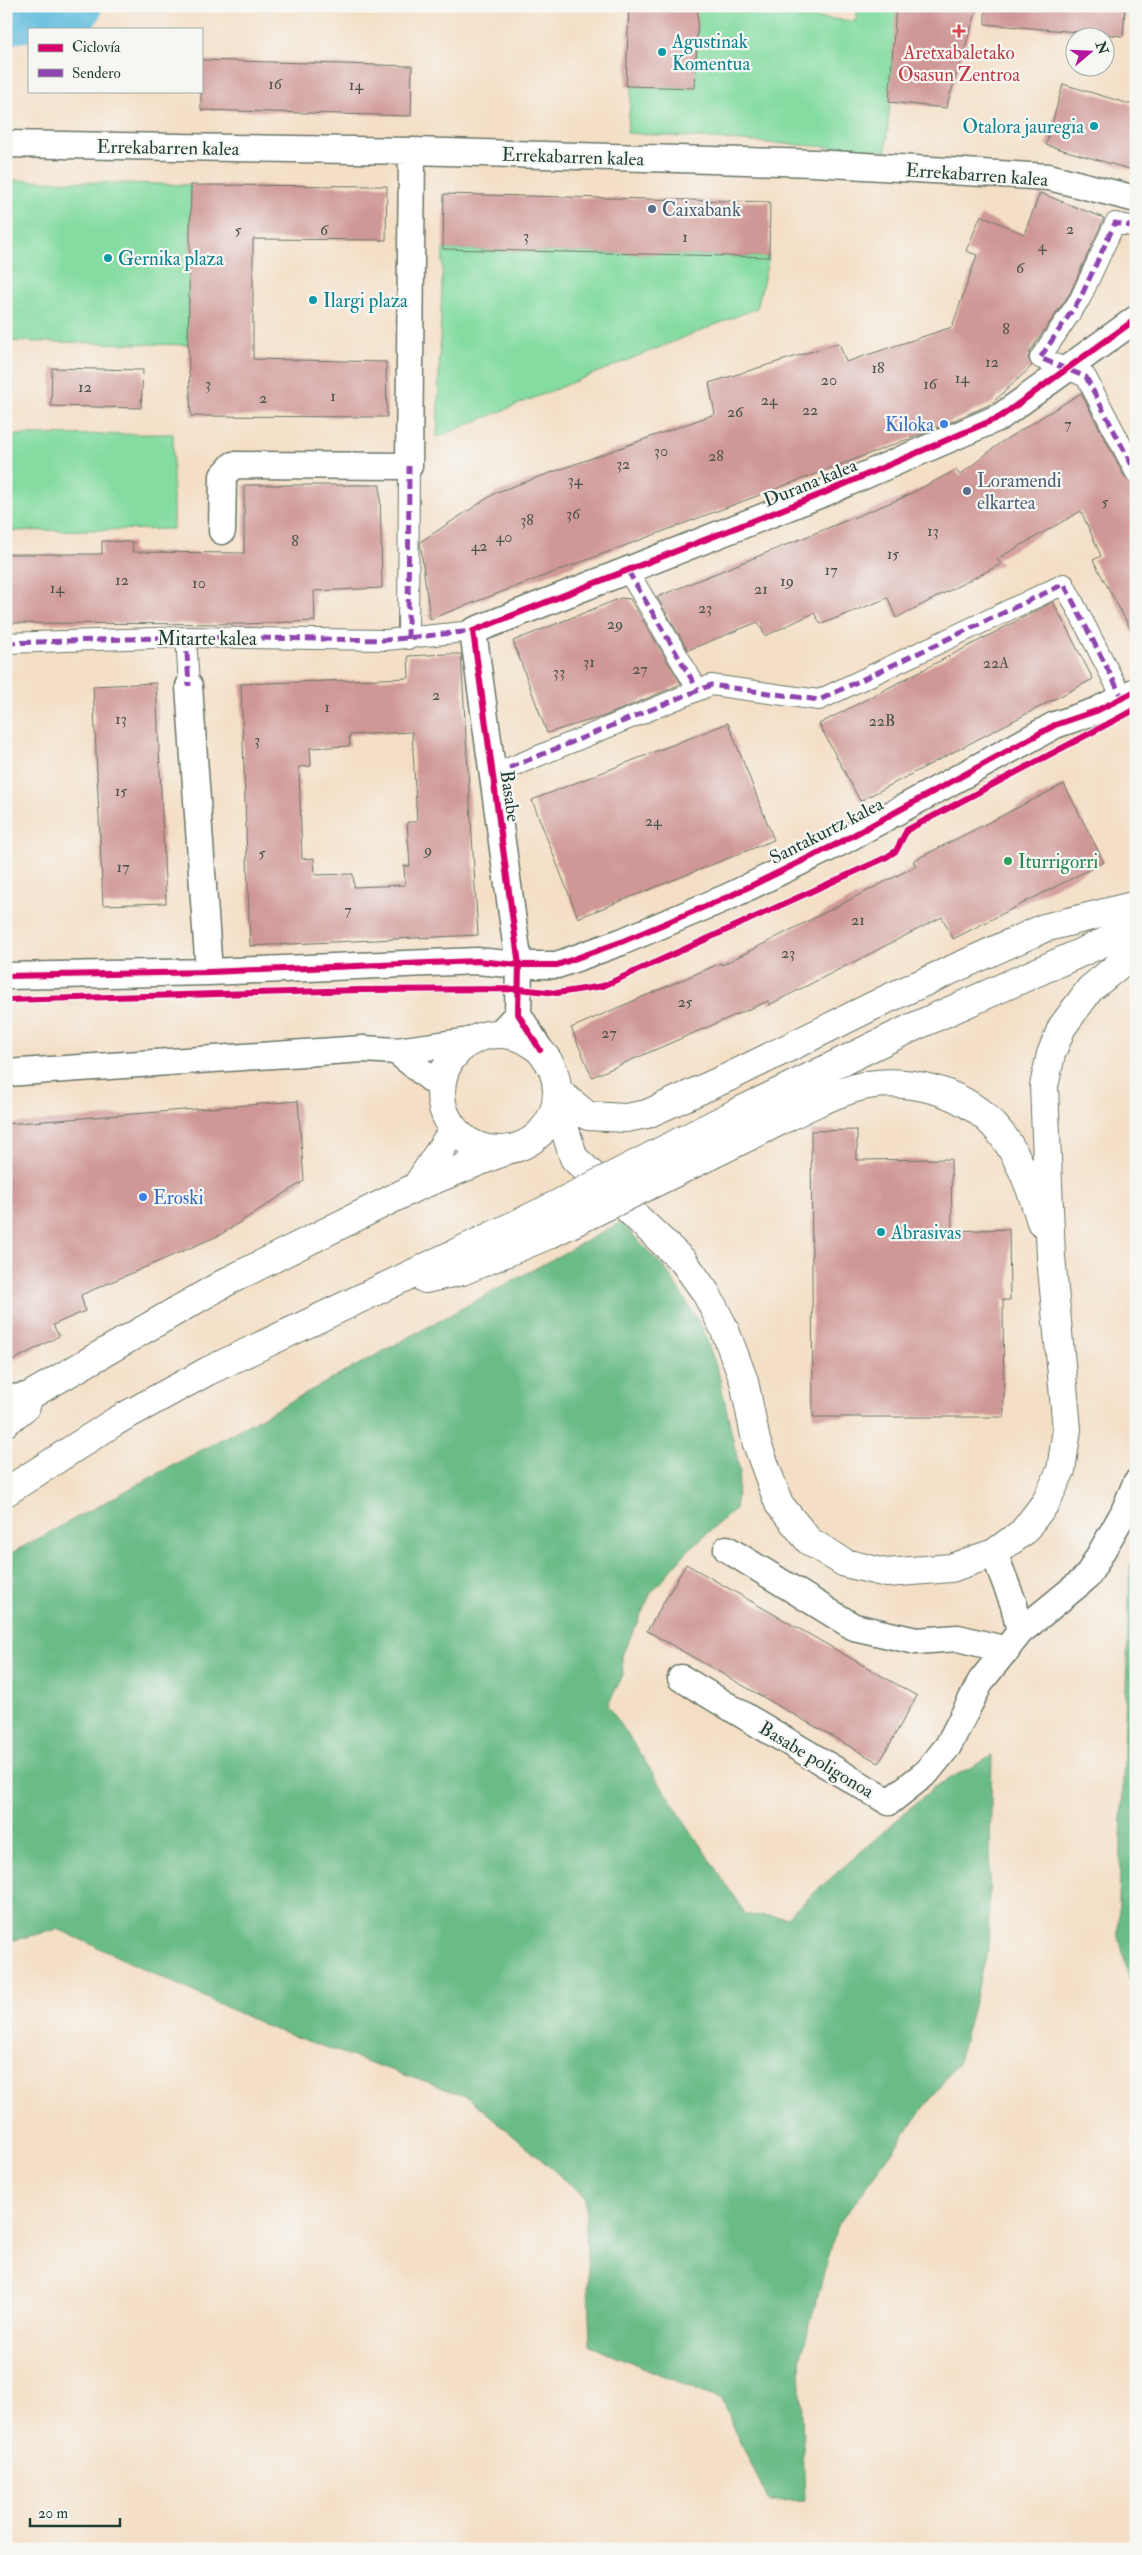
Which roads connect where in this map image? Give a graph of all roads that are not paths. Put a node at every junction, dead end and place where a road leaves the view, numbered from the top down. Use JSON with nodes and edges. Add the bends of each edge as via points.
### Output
{"nodes":[{"id":1,"x":6,"y":144,"type":"edge"},
{"id":2,"x":412,"y":151,"type":"junction"},
{"id":3,"x":1136,"y":200,"type":"edge"},
{"id":4,"x":1136,"y":227,"type":"edge"},
{"id":5,"x":1136,"y":319,"type":"edge"},
{"id":6,"x":1067,"y":369,"type":"junction"},
{"id":7,"x":409,"y":466,"type":"junction"},
{"id":8,"x":1136,"y":473,"type":"edge"},
{"id":9,"x":222,"y":531,"type":"dead end"},
{"id":10,"x":628,"y":571,"type":"junction"},
{"id":11,"x":473,"y":631,"type":"junction"},
{"id":12,"x":186,"y":637,"type":"junction"},
{"id":13,"x":408,"y":639,"type":"junction"},
{"id":14,"x":6,"y":643,"type":"edge"},
{"id":15,"x":189,"y":686,"type":"joint"},
{"id":16,"x":698,"y":690,"type":"junction"},
{"id":17,"x":1129,"y":695,"type":"edge"},
{"id":18,"x":509,"y":768,"type":"dead end"},
{"id":19,"x":1136,"y":905,"type":"edge"},
{"id":20,"x":1136,"y":928,"type":"edge"},
{"id":21,"x":1136,"y":956,"type":"edge"},
{"id":22,"x":520,"y":965,"type":"junction"},
{"id":23,"x":209,"y":972,"type":"junction"},
{"id":24,"x":6,"y":976,"type":"edge"},
{"id":25,"x":518,"y":1014,"type":"junction"},
{"id":26,"x":499,"y":1034,"type":"junction"},
{"id":27,"x":470,"y":1041,"type":"junction"},
{"id":28,"x":540,"y":1050,"type":"junction"},
{"id":29,"x":396,"y":1051,"type":"junction"},
{"id":30,"x":6,"y":1073,"type":"edge"},
{"id":31,"x":441,"y":1087,"type":"junction"},
{"id":32,"x":557,"y":1098,"type":"junction"},
{"id":33,"x":454,"y":1129,"type":"junction"},
{"id":34,"x":512,"y":1149,"type":"junction"},
{"id":35,"x":574,"y":1158,"type":"junction"},
{"id":36,"x":416,"y":1187,"type":"junction"},
{"id":37,"x":545,"y":1224,"type":"junction"},
{"id":38,"x":1051,"y":1257,"type":"junction"},
{"id":39,"x":17,"y":1398,"type":"edge"},
{"id":40,"x":6,"y":1422,"type":"edge"},
{"id":41,"x":1136,"y":1483,"type":"edge"},
{"id":42,"x":6,"y":1492,"type":"edge"},
{"id":43,"x":728,"y":1549,"type":"dead end"},
{"id":44,"x":994,"y":1553,"type":"junction"},
{"id":45,"x":1014,"y":1641,"type":"junction"},
{"id":46,"x":681,"y":1678,"type":"dead end"}],
"edges":[{"from":1,"to":2,"type":"street","name":"Errekabarren kalea"},
{"from":2,"to":3,"type":"street","name":"Errekabarren kalea","via":[[989,172],[1048,177]]},
{"from":2,"to":7,"type":"street"},
{"from":4,"to":6,"type":"street","via":[[1115,223],[1080,299],[1040,358]]},
{"from":5,"to":6,"type":"street","name":"Durana kalea"},
{"from":6,"to":8,"type":"street","via":[[1086,377]]},
{"from":6,"to":10,"type":"street","name":"Durana kalea","via":[[1000,417],[824,493]]},
{"from":7,"to":9,"type":"street","via":[[233,465],[223,476]]},
{"from":7,"to":13,"type":"street"},
{"from":10,"to":11,"type":"street","name":"Durana kalea"},
{"from":10,"to":16,"type":"street"},
{"from":11,"to":13,"type":"street","name":"Durana kalea"},
{"from":11,"to":22,"type":"street","name":"Basabe"},
{"from":12,"to":13,"type":"street","name":"Mitarte kalea"},
{"from":12,"to":14,"type":"street","name":"Mitarte kalea"},
{"from":12,"to":15,"type":"street"},
{"from":15,"to":23,"type":"street"},
{"from":16,"to":17,"type":"street","via":[[711,685],[819,700],[1064,584]]},
{"from":16,"to":18,"type":"street"},
{"from":17,"to":22,"type":"street","name":"Santakurtz kalea","via":[[1055,725],[841,842],[730,896],[557,965]]},
{"from":19,"to":32,"type":"main road","via":[[1044,928],[647,1114],[626,1118],[588,1116]]},
{"from":20,"to":37,"type":"main road","bridge":true,"via":[[909,1029],[740,1111]]},
{"from":21,"to":38,"type":"main road","via":[[1118,965],[1090,989],[1062,1027],[1051,1054],[1044,1086]]},
{"from":22,"to":23,"type":"street","name":"Santakurtz kalea","via":[[477,961]]},
{"from":22,"to":25,"type":"street","name":"Basabe"},
{"from":23,"to":24,"type":"street","name":"Santakurtz kalea"},
{"from":25,"to":26,"type":"street"},
{"from":25,"to":28,"type":"street"},
{"from":26,"to":27,"type":"main road"},
{"from":26,"to":28,"type":"main road","via":[[525,1039]]},
{"from":27,"to":29,"type":"street"},
{"from":27,"to":31,"type":"main road","via":[[445,1068]]},
{"from":28,"to":32,"type":"main road","via":[[552,1065],[558,1084]]},
{"from":29,"to":30,"type":"street","via":[[363,1049]]},
{"from":29,"to":31,"type":"street"},
{"from":31,"to":33,"type":"main road","via":[[442,1106]]},
{"from":32,"to":34,"type":"main road","via":[[550,1124],[536,1139]]},
{"from":32,"to":35,"type":"main road"},
{"from":33,"to":34,"type":"main road","via":[[478,1148]]},
{"from":33,"to":36,"type":"main road"},
{"from":34,"to":35,"type":"main road"},
{"from":34,"to":36,"type":"main road"},
{"from":35,"to":44,"type":"main road","via":[[684,1262],[706,1293],[724,1328],[744,1381],[756,1441],[779,1504],[809,1541],[845,1564],[886,1573],[952,1568]]},
{"from":36,"to":39,"type":"main road","via":[[228,1282]]},
{"from":37,"to":38,"type":"main road","bridge":true,"via":[[853,1088],[906,1084],[958,1098],[980,1111],[998,1128],[1027,1178]]},
{"from":37,"to":42,"type":"main road","via":[[377,1290],[208,1371],[116,1421]]},
{"from":38,"to":44,"type":"main road","via":[[1066,1429],[1062,1470],[1046,1502],[1023,1532]]},
{"from":39,"to":40,"type":"main road","via":[[26,1406]]},
{"from":41,"to":45,"type":"street","via":[[1123,1514],[1087,1577]]},
{"from":43,"to":45,"type":"street","via":[[854,1627],[916,1641],[958,1638]]},
{"from":44,"to":45,"type":"street","via":[[1014,1605]]},
{"from":45,"to":46,"type":"street","name":"Basabe poligonoa","via":[[981,1681],[948,1746],[926,1772],[889,1802]]}]}
